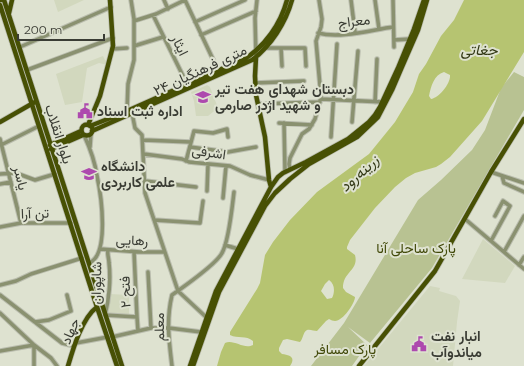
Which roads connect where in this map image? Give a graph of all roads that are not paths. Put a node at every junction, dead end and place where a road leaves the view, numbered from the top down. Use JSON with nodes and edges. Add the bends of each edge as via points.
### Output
{"nodes":[{"id":1,"x":4,"y":0,"type":"edge"},
{"id":2,"x":12,"y":0,"type":"edge"},
{"id":3,"x":110,"y":0,"type":"edge"},
{"id":4,"x":130,"y":0,"type":"edge"},
{"id":5,"x":164,"y":0,"type":"edge"},
{"id":6,"x":185,"y":0,"type":"edge"},
{"id":7,"x":245,"y":0,"type":"edge"},
{"id":8,"x":257,"y":0,"type":"edge"},
{"id":9,"x":287,"y":0,"type":"edge"},
{"id":10,"x":292,"y":0,"type":"edge"},
{"id":11,"x":319,"y":0,"type":"edge"},
{"id":12,"x":351,"y":0,"type":"edge"},
{"id":13,"x":375,"y":0,"type":"edge"},
{"id":14,"x":393,"y":0,"type":"edge"},
{"id":15,"x":424,"y":0,"type":"edge"},
{"id":16,"x":427,"y":0,"type":"edge"},
{"id":17,"x":0,"y":5,"type":"edge"},
{"id":18,"x":111,"y":7,"type":"junction"},
{"id":19,"x":1,"y":9,"type":"edge"},
{"id":20,"x":168,"y":9,"type":"junction"},
{"id":21,"x":256,"y":11,"type":"junction"},
{"id":22,"x":10,"y":14,"type":"junction"},
{"id":23,"x":153,"y":15,"type":"junction"},
{"id":24,"x":4,"y":17,"type":"junction"},
{"id":25,"x":134,"y":21,"type":"junction"},
{"id":26,"x":195,"y":22,"type":"junction"},
{"id":27,"x":393,"y":27,"type":"junction"},
{"id":28,"x":378,"y":29,"type":"junction"},
{"id":29,"x":355,"y":32,"type":"junction"},
{"id":30,"x":318,"y":33,"type":"junction"},
{"id":31,"x":201,"y":35,"type":"junction"},
{"id":32,"x":163,"y":37,"type":"junction"},
{"id":33,"x":113,"y":38,"type":"junction"},
{"id":34,"x":410,"y":39,"type":"junction"},
{"id":35,"x":394,"y":40,"type":"junction"},
{"id":36,"x":337,"y":44,"type":"dead end"},
{"id":37,"x":134,"y":46,"type":"junction"},
{"id":38,"x":20,"y":47,"type":"junction"},
{"id":39,"x":127,"y":48,"type":"dead end"},
{"id":40,"x":265,"y":48,"type":"junction"},
{"id":41,"x":281,"y":48,"type":"junction"},
{"id":42,"x":394,"y":48,"type":"dead end"},
{"id":43,"x":112,"y":49,"type":"junction"},
{"id":44,"x":358,"y":52,"type":"dead end"},
{"id":45,"x":255,"y":55,"type":"junction"},
{"id":46,"x":377,"y":59,"type":"dead end"},
{"id":47,"x":282,"y":66,"type":"dead end"},
{"id":48,"x":306,"y":66,"type":"dead end"},
{"id":49,"x":27,"y":70,"type":"junction"},
{"id":50,"x":218,"y":72,"type":"junction"},
{"id":51,"x":304,"y":81,"type":"dead end"},
{"id":52,"x":255,"y":82,"type":"junction"},
{"id":53,"x":187,"y":84,"type":"junction"},
{"id":54,"x":333,"y":99,"type":"junction"},
{"id":55,"x":321,"y":100,"type":"junction"},
{"id":56,"x":354,"y":100,"type":"junction"},
{"id":57,"x":35,"y":102,"type":"junction"},
{"id":58,"x":374,"y":102,"type":"junction"},
{"id":59,"x":383,"y":102,"type":"junction"},
{"id":60,"x":258,"y":104,"type":"junction"},
{"id":61,"x":129,"y":112,"type":"junction"},
{"id":62,"x":524,"y":119,"type":"edge"},
{"id":63,"x":0,"y":122,"type":"edge"},
{"id":64,"x":352,"y":122,"type":"dead end"},
{"id":65,"x":279,"y":123,"type":"dead end"},
{"id":66,"x":284,"y":123,"type":"junction"},
{"id":67,"x":312,"y":124,"type":"junction"},
{"id":68,"x":89,"y":125,"type":"junction"},
{"id":69,"x":40,"y":126,"type":"junction"},
{"id":70,"x":92,"y":132,"type":"junction"},
{"id":71,"x":83,"y":133,"type":"junction"},
{"id":72,"x":331,"y":136,"type":"dead end"},
{"id":73,"x":228,"y":137,"type":"dead end"},
{"id":74,"x":0,"y":139,"type":"edge"},
{"id":75,"x":143,"y":140,"type":"junction"},
{"id":76,"x":191,"y":142,"type":"junction"},
{"id":77,"x":1,"y":146,"type":"junction"},
{"id":78,"x":49,"y":147,"type":"junction"},
{"id":79,"x":190,"y":147,"type":"junction"},
{"id":80,"x":256,"y":147,"type":"dead end"},
{"id":81,"x":90,"y":148,"type":"junction"},
{"id":82,"x":144,"y":154,"type":"junction"},
{"id":83,"x":186,"y":161,"type":"junction"},
{"id":84,"x":208,"y":164,"type":"junction"},
{"id":85,"x":226,"y":166,"type":"junction"},
{"id":86,"x":290,"y":169,"type":"junction"},
{"id":87,"x":285,"y":172,"type":"junction"},
{"id":88,"x":491,"y":172,"type":"junction"},
{"id":89,"x":0,"y":174,"type":"edge"},
{"id":90,"x":9,"y":174,"type":"junction"},
{"id":91,"x":55,"y":174,"type":"junction"},
{"id":92,"x":294,"y":176,"type":"junction"},
{"id":93,"x":502,"y":176,"type":"junction"},
{"id":94,"x":269,"y":180,"type":"junction"},
{"id":95,"x":145,"y":181,"type":"junction"},
{"id":96,"x":11,"y":182,"type":"junction"},
{"id":97,"x":274,"y":182,"type":"junction"},
{"id":98,"x":524,"y":183,"type":"edge"},
{"id":99,"x":0,"y":184,"type":"edge"},
{"id":100,"x":196,"y":187,"type":"dead end"},
{"id":101,"x":271,"y":187,"type":"junction"},
{"id":102,"x":281,"y":187,"type":"junction"},
{"id":103,"x":207,"y":191,"type":"dead end"},
{"id":104,"x":234,"y":192,"type":"dead end"},
{"id":105,"x":524,"y":192,"type":"edge"},
{"id":106,"x":223,"y":198,"type":"dead end"},
{"id":107,"x":203,"y":201,"type":"dead end"},
{"id":108,"x":494,"y":216,"type":"dead end"},
{"id":109,"x":524,"y":216,"type":"edge"},
{"id":110,"x":465,"y":219,"type":"junction"},
{"id":111,"x":154,"y":220,"type":"junction"},
{"id":112,"x":21,"y":223,"type":"junction"},
{"id":113,"x":71,"y":223,"type":"junction"},
{"id":114,"x":0,"y":227,"type":"edge"},
{"id":115,"x":491,"y":241,"type":"junction"},
{"id":116,"x":225,"y":245,"type":"junction"},
{"id":117,"x":100,"y":249,"type":"junction"},
{"id":118,"x":238,"y":249,"type":"junction"},
{"id":119,"x":108,"y":250,"type":"junction"},
{"id":120,"x":134,"y":252,"type":"junction"},
{"id":121,"x":164,"y":252,"type":"junction"},
{"id":122,"x":504,"y":252,"type":"junction"},
{"id":123,"x":524,"y":257,"type":"edge"},
{"id":124,"x":82,"y":258,"type":"junction"},
{"id":125,"x":86,"y":264,"type":"junction"},
{"id":126,"x":519,"y":265,"type":"junction"},
{"id":127,"x":524,"y":269,"type":"edge"},
{"id":128,"x":148,"y":272,"type":"dead end"},
{"id":129,"x":0,"y":285,"type":"edge"},
{"id":130,"x":178,"y":291,"type":"junction"},
{"id":131,"x":0,"y":295,"type":"edge"},
{"id":132,"x":67,"y":295,"type":"dead end"},
{"id":133,"x":97,"y":307,"type":"junction"},
{"id":134,"x":0,"y":313,"type":"edge"},
{"id":135,"x":106,"y":315,"type":"junction"},
{"id":136,"x":136,"y":317,"type":"junction"},
{"id":137,"x":206,"y":317,"type":"junction"},
{"id":138,"x":35,"y":322,"type":"junction"},
{"id":139,"x":151,"y":328,"type":"junction"},
{"id":140,"x":169,"y":328,"type":"junction"},
{"id":141,"x":138,"y":331,"type":"junction"},
{"id":142,"x":201,"y":332,"type":"junction"},
{"id":143,"x":110,"y":337,"type":"junction"},
{"id":144,"x":75,"y":344,"type":"junction"},
{"id":145,"x":34,"y":345,"type":"junction"},
{"id":146,"x":0,"y":351,"type":"edge"},
{"id":147,"x":34,"y":366,"type":"edge"},
{"id":148,"x":57,"y":366,"type":"edge"},
{"id":149,"x":68,"y":366,"type":"edge"},
{"id":150,"x":117,"y":366,"type":"edge"},
{"id":151,"x":122,"y":366,"type":"edge"},
{"id":152,"x":172,"y":366,"type":"edge"},
{"id":153,"x":190,"y":366,"type":"edge"},
{"id":154,"x":194,"y":366,"type":"edge"},
{"id":155,"x":358,"y":366,"type":"edge"}],
"edges":[{"from":1,"to":22,"type":"main road","name":"بلوار انقلاب"},
{"from":2,"to":22,"type":"main road"},
{"from":3,"to":18,"type":"main road"},
{"from":4,"to":25,"type":"street"},
{"from":5,"to":20,"type":"street"},
{"from":6,"to":20,"type":"street"},
{"from":6,"to":26,"type":"street"},
{"from":7,"to":26,"type":"street"},
{"from":8,"to":21,"type":"street"},
{"from":9,"to":45,"type":"main road","name":"۲۴ متری فرهنگیان","via":[[280,20]]},
{"from":10,"to":40,"type":"main road","name":"۲۴ متری فرهنگیان","via":[[284,22]]},
{"from":11,"to":30,"type":"street","via":[[322,27]]},
{"from":12,"to":29,"type":"street"},
{"from":13,"to":28,"type":"street"},
{"from":14,"to":27,"type":"street"},
{"from":15,"to":34,"type":"main road"},
{"from":16,"to":92,"type":"main road","via":[[418,30],[378,117],[357,137],[309,164]]},
{"from":17,"to":19,"type":"main road","name":"بلوار انقلاب"},
{"from":18,"to":33,"type":"main road"},
{"from":18,"to":38,"type":"street"},
{"from":19,"to":24,"type":"main road","name":"بلوار انقلاب"},
{"from":20,"to":23,"type":"street"},
{"from":21,"to":31,"type":"street"},
{"from":21,"to":45,"type":"street"},
{"from":22,"to":24,"type":"main road"},
{"from":22,"to":38,"type":"main road","name":"بلوار انقلاب"},
{"from":23,"to":25,"type":"street"},
{"from":23,"to":32,"type":"street","name":"ایثار"},
{"from":24,"to":57,"type":"main road","name":"بلوار انقلاب"},
{"from":25,"to":37,"type":"street"},
{"from":26,"to":31,"type":"street"},
{"from":27,"to":28,"type":"street","name":"معراج"},
{"from":27,"to":35,"type":"street"},
{"from":28,"to":29,"type":"street","name":"معراج"},
{"from":29,"to":30,"type":"street","name":"معراج","via":[[327,35]]},
{"from":30,"to":55,"type":"street","via":[[316,41]]},
{"from":31,"to":50,"type":"street"},
{"from":32,"to":37,"type":"street"},
{"from":32,"to":53,"type":"street","name":"ایثار"},
{"from":33,"to":43,"type":"main road"},
{"from":33,"to":49,"type":"street"},
{"from":34,"to":35,"type":"street"},
{"from":34,"to":59,"type":"main road"},
{"from":35,"to":42,"type":"street"},
{"from":36,"to":54,"type":"street"},
{"from":37,"to":61,"type":"street","via":[[134,60],[128,84]]},
{"from":38,"to":49,"type":"main road","name":"بلوار انقلاب"},
{"from":39,"to":43,"type":"street"},
{"from":40,"to":41,"type":"street"},
{"from":40,"to":45,"type":"main road","name":"۲۴ متری فرهنگیان"},
{"from":41,"to":47,"type":"street"},
{"from":41,"to":48,"type":"street","via":[[305,48]]},
{"from":43,"to":68,"type":"main road","via":[[100,96]]},
{"from":44,"to":56,"type":"street"},
{"from":45,"to":50,"type":"main road","name":"۲۴ متری فرهنگیان"},
{"from":45,"to":52,"type":"main road"},
{"from":46,"to":58,"type":"street"},
{"from":49,"to":57,"type":"main road","name":"بلوار انقلاب"},
{"from":50,"to":53,"type":"main road","name":"۲۴ متری فرهنگیان"},
{"from":50,"to":61,"type":"main road","name":"۲۴ متری فرهنگیان"},
{"from":51,"to":52,"type":"street"},
{"from":52,"to":60,"type":"main road"},
{"from":53,"to":61,"type":"main road","name":"۲۴ متری فرهنگیان"},
{"from":54,"to":55,"type":"street"},
{"from":54,"to":56,"type":"street"},
{"from":54,"to":72,"type":"street"},
{"from":55,"to":60,"type":"street"},
{"from":55,"to":67,"type":"street"},
{"from":56,"to":58,"type":"street"},
{"from":56,"to":64,"type":"street"},
{"from":57,"to":63,"type":"main road"},
{"from":57,"to":69,"type":"main road","name":"بلوار انقلاب"},
{"from":57,"to":78,"type":"main road","name":"بلوار انقلاب"},
{"from":58,"to":59,"type":"street"},
{"from":59,"to":86,"type":"main road","via":[[369,122],[354,134]]},
{"from":60,"to":94,"type":"main road"},
{"from":61,"to":68,"type":"main road","name":"۲۴ متری فرهنگیان"},
{"from":61,"to":70,"type":"main road","name":"۲۴ متری فرهنگیان"},
{"from":61,"to":75,"type":"street"},
{"from":62,"to":88,"type":"main road"},
{"from":65,"to":66,"type":"street"},
{"from":66,"to":67,"type":"street"},
{"from":66,"to":87,"type":"street"},
{"from":67,"to":86,"type":"street","via":[[302,134],[290,158]]},
{"from":68,"to":70,"type":"main road"},
{"from":68,"to":71,"type":"main road","via":[[83,126]]},
{"from":69,"to":77,"type":"street"},
{"from":69,"to":78,"type":"main road","name":"بلوار انقلاب"},
{"from":70,"to":71,"type":"main road","name":"۲۴ متری فرهنگیان","via":[[88,136]]},
{"from":70,"to":81,"type":"street"},
{"from":71,"to":78,"type":"main road"},
{"from":71,"to":81,"type":"street"},
{"from":73,"to":76,"type":"street","via":[[227,129],[213,133],[194,131]]},
{"from":74,"to":77,"type":"street","name":"یاسر"},
{"from":75,"to":76,"type":"street"},
{"from":75,"to":82,"type":"street"},
{"from":76,"to":79,"type":"street"},
{"from":77,"to":90,"type":"street","name":"یاسر"},
{"from":78,"to":91,"type":"main road","name":"بلوار انقلاب"},
{"from":78,"to":125,"type":"main road","name":"بلوار انقلاب"},
{"from":79,"to":80,"type":"street","via":[[228,152]]},
{"from":79,"to":83,"type":"street"},
{"from":81,"to":117,"type":"street","via":[[98,176],[103,234]]},
{"from":82,"to":83,"type":"street","name":"اشرفی"},
{"from":82,"to":95,"type":"street"},
{"from":83,"to":84,"type":"street","name":"اشرفی"},
{"from":84,"to":85,"type":"street","name":"اشرفی"},
{"from":84,"to":103,"type":"street"},
{"from":85,"to":94,"type":"street","name":"اشرفی"},
{"from":85,"to":106,"type":"street"},
{"from":86,"to":87,"type":"main road"},
{"from":86,"to":92,"type":"main road","via":[[288,175]]},
{"from":87,"to":97,"type":"main road"},
{"from":88,"to":93,"type":"street"},
{"from":88,"to":110,"type":"main road"},
{"from":89,"to":90,"type":"street"},
{"from":90,"to":91,"type":"street","via":[[16,173],[35,180]]},
{"from":90,"to":96,"type":"street","name":"یاسر"},
{"from":91,"to":113,"type":"main road","name":"بلوار انقلاب"},
{"from":92,"to":102,"type":"main road"},
{"from":93,"to":98,"type":"street"},
{"from":93,"to":105,"type":"street","via":[[504,183]]},
{"from":94,"to":101,"type":"main road"},
{"from":95,"to":100,"type":"street"},
{"from":95,"to":111,"type":"street","via":[[145,193]]},
{"from":96,"to":99,"type":"street"},
{"from":96,"to":112,"type":"street","name":"یاسر"},
{"from":97,"to":101,"type":"main road"},
{"from":97,"to":102,"type":"main road","via":[[279,181]]},
{"from":101,"to":118,"type":"main road"},
{"from":102,"to":154,"type":"main road","via":[[265,206],[224,283],[214,304]]},
{"from":104,"to":116,"type":"street"},
{"from":107,"to":111,"type":"street","via":[[200,223]]},
{"from":108,"to":115,"type":"street","via":[[503,201],[510,206]]},
{"from":109,"to":122,"type":"street"},
{"from":110,"to":115,"type":"street"},
{"from":110,"to":155,"type":"main road","via":[[435,271]]},
{"from":111,"to":121,"type":"street"},
{"from":112,"to":113,"type":"street","name":"تن آرا"},
{"from":112,"to":114,"type":"street","name":"تن آرا"},
{"from":113,"to":124,"type":"main road","name":"بلوار انقلاب"},
{"from":115,"to":122,"type":"street"},
{"from":116,"to":118,"type":"street"},
{"from":116,"to":130,"type":"street","via":[[217,259]]},
{"from":117,"to":119,"type":"street","name":"رهایی"},
{"from":117,"to":125,"type":"street","via":[[96,258]]},
{"from":118,"to":137,"type":"main road","via":[[216,291]]},
{"from":119,"to":120,"type":"street","name":"رهایی"},
{"from":119,"to":135,"type":"street","name":"شاپوران","via":[[109,298]]},
{"from":120,"to":121,"type":"street","name":"رهایی"},
{"from":120,"to":136,"type":"street","name":"فتح ۲"},
{"from":121,"to":130,"type":"street"},
{"from":122,"to":126,"type":"street"},
{"from":123,"to":126,"type":"street"},
{"from":124,"to":125,"type":"main road","name":"بلوار انقلاب"},
{"from":124,"to":129,"type":"street"},
{"from":125,"to":133,"type":"main road","name":"بلوار انقلاب"},
{"from":125,"to":135,"type":"main road","name":"بلوار انقلاب"},
{"from":126,"to":127,"type":"street"},
{"from":128,"to":139,"type":"street"},
{"from":130,"to":137,"type":"street"},
{"from":130,"to":140,"type":"street","name":"معلم","via":[[172,295],[168,311]]},
{"from":131,"to":138,"type":"street"},
{"from":132,"to":138,"type":"street","via":[[71,311],[49,320]]},
{"from":133,"to":143,"type":"main road","name":"بلوار انقلاب"},
{"from":133,"to":144,"type":"main road","name":"جهاد","via":[[88,315]]},
{"from":134,"to":145,"type":"street"},
{"from":135,"to":136,"type":"street"},
{"from":135,"to":143,"type":"main road","name":"بلوار انقلاب"},
{"from":136,"to":141,"type":"street","name":"فتح ۲"},
{"from":137,"to":142,"type":"main road"},
{"from":138,"to":144,"type":"street","via":[[62,343]]},
{"from":139,"to":140,"type":"street"},
{"from":139,"to":141,"type":"street"},
{"from":140,"to":142,"type":"street"},
{"from":140,"to":152,"type":"street","name":"معلم"},
{"from":141,"to":143,"type":"street"},
{"from":142,"to":153,"type":"main road"},
{"from":143,"to":144,"type":"street"},
{"from":143,"to":150,"type":"main road","name":"بلوار انقلاب"},
{"from":143,"to":151,"type":"main road","name":"بلوار انقلاب"},
{"from":144,"to":149,"type":"main road","name":"جهاد"},
{"from":145,"to":146,"type":"street"},
{"from":145,"to":147,"type":"street"},
{"from":145,"to":148,"type":"street"}]}
